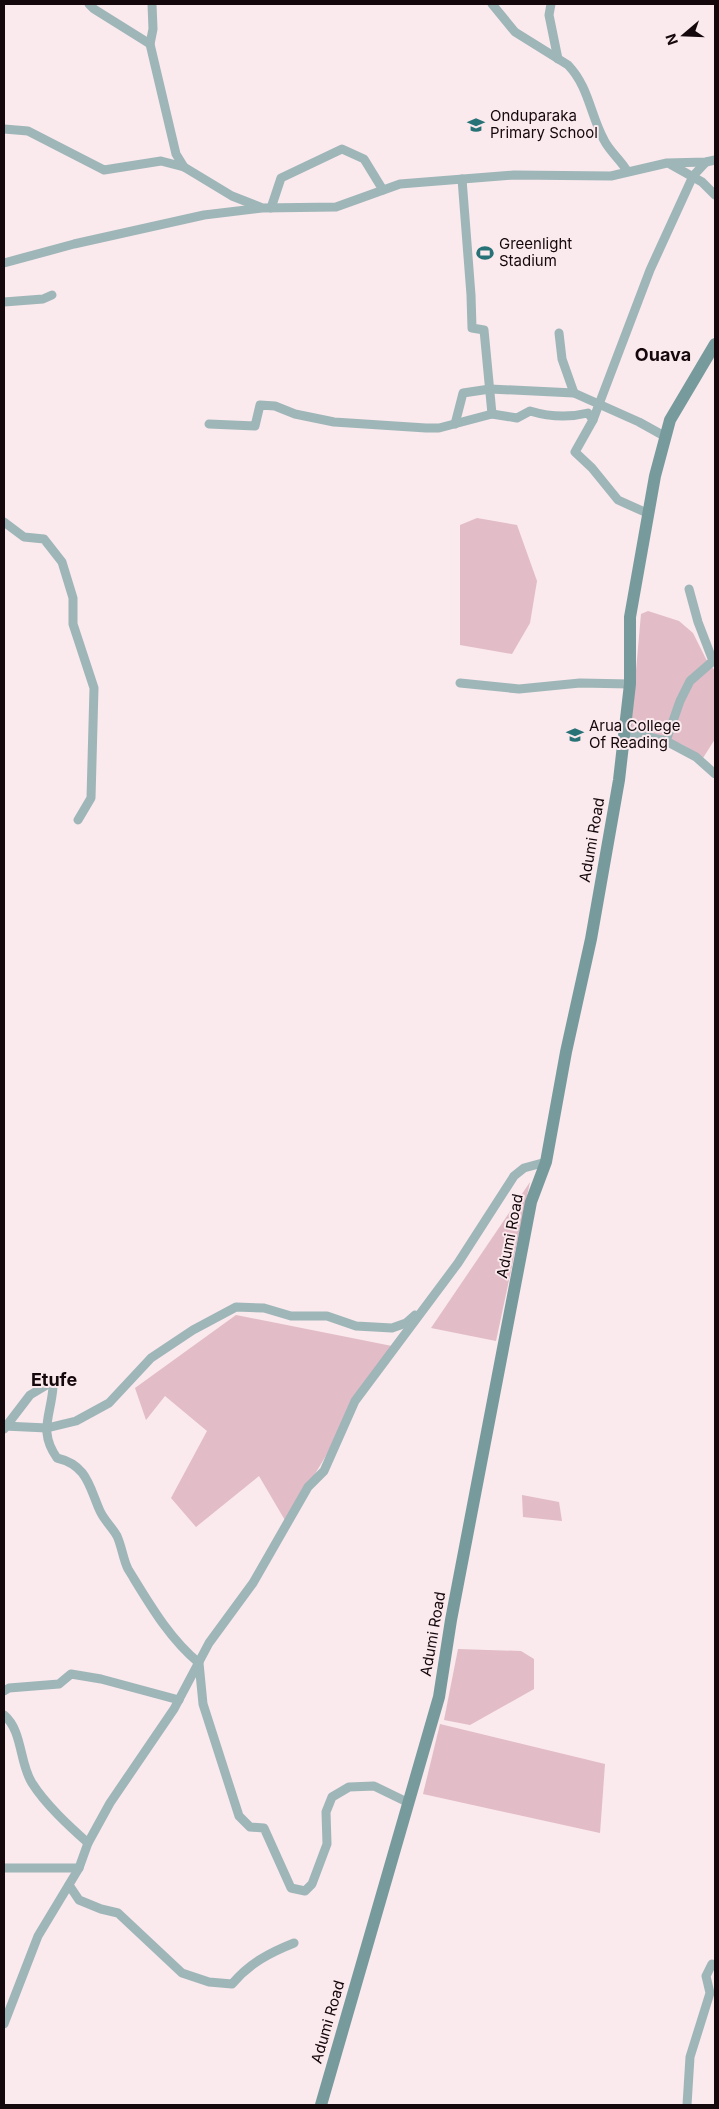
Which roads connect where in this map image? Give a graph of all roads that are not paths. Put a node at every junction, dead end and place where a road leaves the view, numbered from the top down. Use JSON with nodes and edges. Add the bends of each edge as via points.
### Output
{"nodes":[{"id":1,"x":89,"y":4,"type":"edge"},
{"id":2,"x":152,"y":4,"type":"edge"},
{"id":3,"x":492,"y":4,"type":"edge"},
{"id":4,"x":551,"y":4,"type":"edge"},
{"id":5,"x":150,"y":44,"type":"junction"},
{"id":6,"x":558,"y":59,"type":"junction"},
{"id":7,"x":4,"y":129,"type":"edge"},
{"id":8,"x":711,"y":161,"type":"edge"},
{"id":9,"x":667,"y":163,"type":"junction"},
{"id":10,"x":184,"y":167,"type":"junction"},
{"id":11,"x":627,"y":171,"type":"junction"},
{"id":12,"x":692,"y":176,"type":"junction"},
{"id":13,"x":462,"y":178,"type":"junction"},
{"id":14,"x":383,"y":190,"type":"junction"},
{"id":15,"x":715,"y":194,"type":"edge"},
{"id":16,"x":267,"y":208,"type":"junction"},
{"id":17,"x":4,"y":263,"type":"edge"},
{"id":18,"x":52,"y":294,"type":"dead end"},
{"id":19,"x":4,"y":302,"type":"edge"},
{"id":20,"x":559,"y":333,"type":"dead end"},
{"id":21,"x":715,"y":344,"type":"edge"},
{"id":22,"x":490,"y":390,"type":"junction"},
{"id":23,"x":574,"y":393,"type":"junction"},
{"id":24,"x":600,"y":404,"type":"junction"},
{"id":25,"x":492,"y":414,"type":"junction"},
{"id":26,"x":593,"y":420,"type":"junction"},
{"id":27,"x":209,"y":424,"type":"dead end"},
{"id":28,"x":455,"y":424,"type":"junction"},
{"id":29,"x":666,"y":437,"type":"junction"},
{"id":30,"x":647,"y":513,"type":"junction"},
{"id":31,"x":4,"y":522,"type":"edge"},
{"id":32,"x":689,"y":589,"type":"dead end"},
{"id":33,"x":460,"y":683,"type":"dead end"},
{"id":34,"x":630,"y":684,"type":"junction"},
{"id":35,"x":625,"y":731,"type":"junction"},
{"id":36,"x":666,"y":742,"type":"junction"},
{"id":37,"x":715,"y":774,"type":"edge"},
{"id":38,"x":78,"y":820,"type":"dead end"},
{"id":39,"x":546,"y":1162,"type":"junction"},
{"id":40,"x":426,"y":1305,"type":"junction"},
{"id":41,"x":4,"y":1427,"type":"edge"},
{"id":42,"x":47,"y":1428,"type":"junction"},
{"id":43,"x":198,"y":1663,"type":"junction"},
{"id":44,"x":4,"y":1691,"type":"edge"},
{"id":45,"x":178,"y":1700,"type":"junction"},
{"id":46,"x":4,"y":1715,"type":"edge"},
{"id":47,"x":409,"y":1803,"type":"junction"},
{"id":48,"x":88,"y":1843,"type":"junction"},
{"id":49,"x":4,"y":1868,"type":"edge"},
{"id":50,"x":79,"y":1868,"type":"junction"},
{"id":51,"x":69,"y":1885,"type":"junction"},
{"id":52,"x":294,"y":1943,"type":"dead end"},
{"id":53,"x":715,"y":1965,"type":"edge"},
{"id":54,"x":4,"y":2024,"type":"edge"},
{"id":55,"x":321,"y":2105,"type":"edge"},
{"id":56,"x":688,"y":2105,"type":"edge"}],
"edges":[{"from":1,"to":5,"type":"street"},
{"from":2,"to":5,"type":"street"},
{"from":3,"to":6,"type":"street","via":[[516,32]]},
{"from":4,"to":6,"type":"street","via":[[549,15]]},
{"from":5,"to":10,"type":"street","via":[[176,154]]},
{"from":6,"to":11,"type":"street","via":[[568,64],[581,80],[604,141]]},
{"from":7,"to":10,"type":"street","via":[[28,131],[104,170],[161,161]]},
{"from":8,"to":9,"type":"street"},
{"from":8,"to":12,"type":"street"},
{"from":9,"to":11,"type":"street"},
{"from":9,"to":12,"type":"street"},
{"from":10,"to":16,"type":"street","via":[[232,196]]},
{"from":11,"to":13,"type":"street","via":[[611,176]]},
{"from":12,"to":15,"type":"street"},
{"from":12,"to":24,"type":"street","via":[[616,354]]},
{"from":13,"to":14,"type":"street","via":[[400,184]]},
{"from":13,"to":22,"type":"street","via":[[472,328],[484,330]]},
{"from":14,"to":16,"type":"street","via":[[336,207]]},
{"from":14,"to":16,"type":"street","via":[[364,159],[342,150],[281,178]]},
{"from":16,"to":17,"type":"street","via":[[204,215]]},
{"from":18,"to":19,"type":"street","via":[[43,299]]},
{"from":20,"to":23,"type":"street","via":[[562,359]]},
{"from":21,"to":29,"type":"main road","name":"Adumi Road","via":[[670,420]]},
{"from":22,"to":23,"type":"street"},
{"from":22,"to":25,"type":"street"},
{"from":22,"to":28,"type":"street","via":[[464,392]]},
{"from":23,"to":24,"type":"street"},
{"from":24,"to":26,"type":"street"},
{"from":24,"to":29,"type":"street"},
{"from":25,"to":26,"type":"street","via":[[517,418],[530,411],[545,416],[571,417],[588,413]]},
{"from":25,"to":28,"type":"street"},
{"from":26,"to":30,"type":"street","via":[[575,452],[618,500]]},
{"from":27,"to":28,"type":"street","via":[[256,426],[260,405],[334,422],[426,428]]},
{"from":29,"to":30,"type":"main road","name":"Adumi Road"},
{"from":30,"to":34,"type":"main road","name":"Adumi Road","via":[[630,617]]},
{"from":31,"to":38,"type":"street","via":[[24,538],[44,539],[62,562],[73,598],[74,624],[94,688],[91,798]]},
{"from":32,"to":36,"type":"street","via":[[713,661],[690,681]]},
{"from":33,"to":34,"type":"street","via":[[519,689],[580,683]]},
{"from":34,"to":35,"type":"main road","name":"Adumi Road"},
{"from":35,"to":36,"type":"street"},
{"from":35,"to":39,"type":"main road","name":"Adumi Road","via":[[590,945]]},
{"from":36,"to":37,"type":"street","via":[[696,757]]},
{"from":39,"to":40,"type":"street","via":[[524,1168],[514,1176],[458,1263]]},
{"from":39,"to":47,"type":"main road","name":"Adumi Road","via":[[531,1202],[439,1697]]},
{"from":40,"to":42,"type":"street","via":[[406,1323],[392,1328],[356,1326],[327,1316],[291,1316],[264,1308],[236,1307],[151,1358],[108,1403],[76,1421]]},
{"from":40,"to":43,"type":"street","via":[[356,1401],[324,1471],[308,1487],[253,1583]]},
{"from":41,"to":42,"type":"street"},
{"from":41,"to":42,"type":"street","via":[[30,1395],[50,1383],[53,1392]]},
{"from":42,"to":43,"type":"street","via":[[48,1445],[57,1458],[68,1460],[84,1474],[100,1511],[117,1537],[127,1567],[158,1619]]},
{"from":43,"to":45,"type":"street"},
{"from":43,"to":47,"type":"street","via":[[203,1704],[239,1816],[250,1827],[264,1828],[291,1888],[305,1891],[312,1884],[327,1844],[326,1812],[332,1796],[349,1787],[374,1786]]},
{"from":44,"to":45,"type":"street","via":[[59,1684],[71,1674]]},
{"from":45,"to":48,"type":"street","via":[[110,1803]]},
{"from":46,"to":48,"type":"street","via":[[18,1739],[32,1783],[65,1823]]},
{"from":47,"to":55,"type":"main road","name":"Adumi Road"},
{"from":48,"to":50,"type":"street"},
{"from":49,"to":50,"type":"street"},
{"from":50,"to":51,"type":"street"},
{"from":51,"to":52,"type":"street","via":[[80,1900],[118,1913],[182,1973],[209,1982],[232,1984],[247,1967]]},
{"from":51,"to":54,"type":"street","via":[[38,1936]]},
{"from":53,"to":56,"type":"street","via":[[712,1964],[706,1976],[710,1992],[690,2057]]}]}
